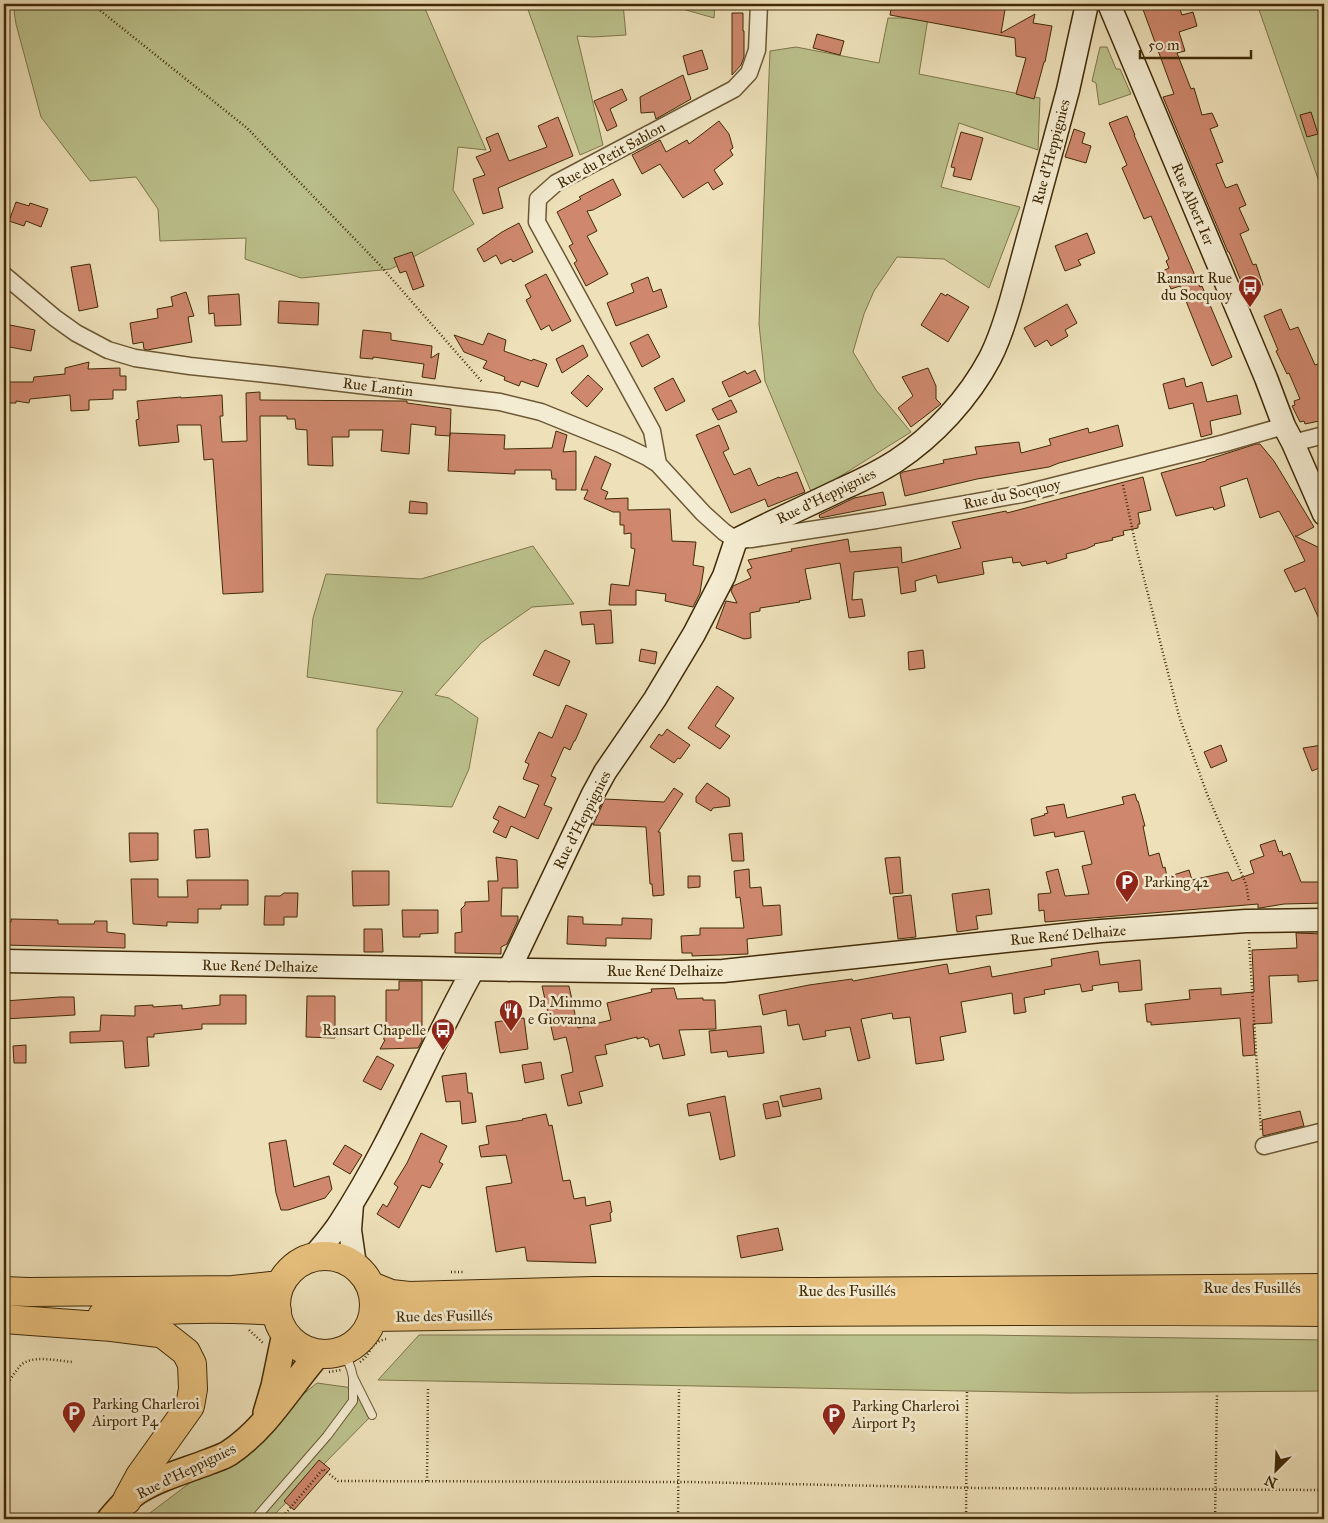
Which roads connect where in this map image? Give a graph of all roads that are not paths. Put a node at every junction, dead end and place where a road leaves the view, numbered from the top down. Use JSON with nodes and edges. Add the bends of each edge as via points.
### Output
{"nodes":[{"id":1,"x":759,"y":4,"type":"edge"},
{"id":2,"x":1087,"y":4,"type":"edge"},
{"id":3,"x":1109,"y":4,"type":"edge"},
{"id":4,"x":4,"y":274,"type":"edge"},
{"id":5,"x":1288,"y":434,"type":"junction"},
{"id":6,"x":1324,"y":435,"type":"edge"},
{"id":7,"x":658,"y":464,"type":"junction"},
{"id":8,"x":1324,"y":514,"type":"edge"},
{"id":9,"x":736,"y":540,"type":"junction"},
{"id":10,"x":1324,"y":920,"type":"edge"},
{"id":11,"x":4,"y":961,"type":"edge"},
{"id":12,"x":473,"y":970,"type":"junction"},
{"id":13,"x":509,"y":970,"type":"junction"},
{"id":14,"x":1324,"y":1131,"type":"edge"},
{"id":15,"x":1264,"y":1146,"type":"road end"},
{"id":16,"x":353,"y":1201,"type":"junction"},
{"id":17,"x":313,"y":1257,"type":"junction"},
{"id":18,"x":363,"y":1276,"type":"junction"},
{"id":19,"x":280,"y":1284,"type":"junction"},
{"id":20,"x":1324,"y":1288,"type":"edge"},
{"id":21,"x":4,"y":1291,"type":"edge"},
{"id":22,"x":1324,"y":1312,"type":"edge"},
{"id":23,"x":373,"y":1317,"type":"junction"},
{"id":24,"x":4,"y":1319,"type":"edge"},
{"id":25,"x":35,"y":1321,"type":"junction"},
{"id":26,"x":281,"y":1322,"type":"junction"},
{"id":27,"x":331,"y":1352,"type":"junction"},
{"id":28,"x":352,"y":1377,"type":"junction"},
{"id":29,"x":372,"y":1415,"type":"dead end"},
{"id":30,"x":263,"y":1423,"type":"junction"},
{"id":31,"x":119,"y":1510,"type":"edge"},
{"id":32,"x":255,"y":1519,"type":"edge"}],
"edges":[{"from":1,"to":7,"type":"street","name":"Rue du Petit Sablon","via":[[757,50],[749,73],[734,89],[556,183],[538,199],[537,222],[652,431]]},
{"from":2,"to":9,"type":"street","name":"Rue d'Heppignies","via":[[1068,90],[1005,321],[991,357],[970,391],[926,438],[895,462]]},
{"from":3,"to":5,"type":"street","name":"Rue Albert Ier"},
{"from":4,"to":7,"type":"street","name":"Rue Lantin","via":[[76,333],[108,350],[135,358],[500,402],[542,412],[629,448]]},
{"from":5,"to":6,"type":"street","name":"Rue du Socquoy"},
{"from":5,"to":8,"type":"street","name":"Rue Albert Ier"},
{"from":5,"to":9,"type":"street","name":"Rue du Socquoy","via":[[1241,439],[1022,494]]},
{"from":7,"to":9,"type":"street","name":"Rue Lantin","via":[[703,513]]},
{"from":9,"to":13,"type":"street","name":"Rue d'Heppignies","via":[[724,576],[694,634],[593,794]]},
{"from":10,"to":13,"type":"street","name":"Rue René Delhaize","via":[[1250,921],[1092,932],[731,970]]},
{"from":11,"to":12,"type":"street","name":"Rue René Delhaize"},
{"from":12,"to":13,"type":"street","name":"Rue René Delhaize"},
{"from":12,"to":16,"type":"street","via":[[380,1156]]},
{"from":14,"to":15,"type":"street"},
{"from":16,"to":17,"type":"street"},
{"from":16,"to":18,"type":"street","via":[[350,1230]]},
{"from":17,"to":18,"type":"highway","via":[[331,1256],[348,1261]]},
{"from":17,"to":19,"type":"highway","via":[[288,1272]]},
{"from":18,"to":20,"type":"highway","name":"Rue des Fusillés","via":[[392,1294],[409,1296],[594,1291]]},
{"from":18,"to":23,"type":"highway","via":[[374,1302]]},
{"from":19,"to":21,"type":"highway","via":[[232,1290]]},
{"from":19,"to":26,"type":"highway","via":[[277,1297]]},
{"from":22,"to":23,"type":"highway","name":"Rue des Fusillés","via":[[1108,1310]]},
{"from":23,"to":27,"type":"highway","via":[[359,1341]]},
{"from":24,"to":25,"type":"highway"},
{"from":25,"to":26,"type":"highway","via":[[140,1311],[244,1309]]},
{"from":25,"to":31,"type":"highway","via":[[163,1334],[186,1352],[192,1364],[190,1406]]},
{"from":26,"to":27,"type":"highway","via":[[300,1346]]},
{"from":26,"to":30,"type":"main road","name":"Rue d'Heppignies","via":[[274,1386]]},
{"from":27,"to":28,"type":"lane","via":[[351,1368]]},
{"from":27,"to":30,"type":"main road","name":"Rue d'Heppignies","via":[[304,1370]]},
{"from":28,"to":29,"type":"lane"},
{"from":28,"to":32,"type":"lane","via":[[353,1401]]},
{"from":30,"to":31,"type":"main road","name":"Rue d'Heppignies","via":[[227,1454],[137,1492]]}]}
